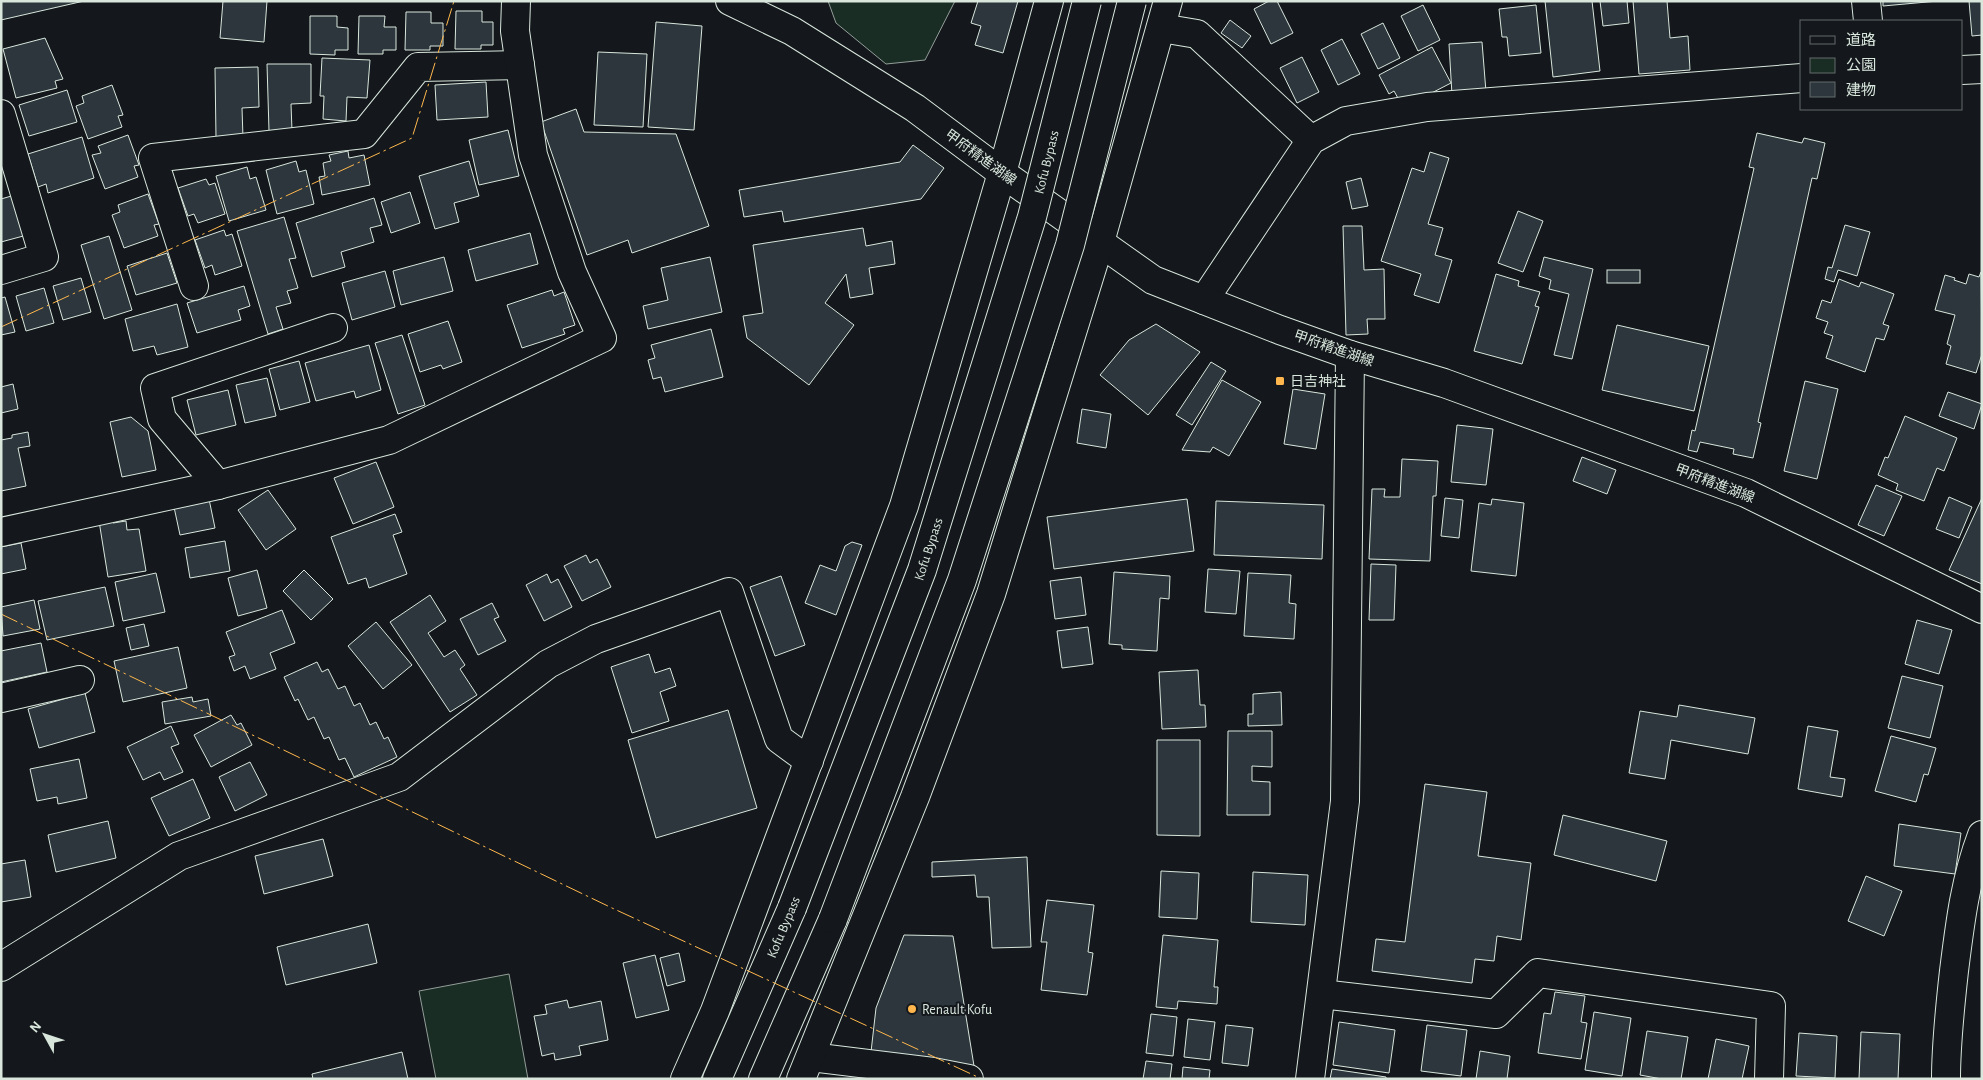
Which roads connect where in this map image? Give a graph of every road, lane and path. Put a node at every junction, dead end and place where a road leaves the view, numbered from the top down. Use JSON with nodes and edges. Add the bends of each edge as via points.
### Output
{"nodes":[{"id":1,"x":516,"y":1,"type":"edge"},
{"id":2,"x":730,"y":1,"type":"edge"},
{"id":3,"x":1049,"y":1,"type":"edge"},
{"id":4,"x":1087,"y":1,"type":"edge"},
{"id":5,"x":1132,"y":1,"type":"edge"},
{"id":6,"x":1168,"y":1,"type":"edge"},
{"id":7,"x":1866,"y":1,"type":"edge"},
{"id":8,"x":1868,"y":20,"type":"edge"},
{"id":9,"x":1162,"y":28,"type":"junction"},
{"id":10,"x":520,"y":65,"type":"junction"},
{"id":11,"x":1982,"y":69,"type":"edge"},
{"id":12,"x":1963,"y":70,"type":"edge"},
{"id":13,"x":1800,"y":78,"type":"edge"},
{"id":14,"x":1,"y":114,"type":"edge"},
{"id":15,"x":1311,"y":140,"type":"junction"},
{"id":16,"x":1002,"y":173,"type":"junction"},
{"id":17,"x":1100,"y":242,"type":"junction"},
{"id":18,"x":1,"y":270,"type":"edge"},
{"id":19,"x":194,"y":286,"type":"dead end"},
{"id":20,"x":1204,"y":300,"type":"junction"},
{"id":21,"x":334,"y":328,"type":"dead end"},
{"id":22,"x":1350,"y":355,"type":"junction"},
{"id":23,"x":218,"y":485,"type":"junction"},
{"id":24,"x":1,"y":532,"type":"edge"},
{"id":25,"x":1982,"y":609,"type":"edge"},
{"id":26,"x":80,"y":680,"type":"dead end"},
{"id":27,"x":1,"y":698,"type":"edge"},
{"id":28,"x":810,"y":760,"type":"junction"},
{"id":29,"x":1982,"y":835,"type":"edge"},
{"id":30,"x":2,"y":966,"type":"edge"},
{"id":31,"x":1321,"y":994,"type":"junction"},
{"id":32,"x":806,"y":1068,"type":"edge"},
{"id":33,"x":685,"y":1079,"type":"edge"},
{"id":34,"x":717,"y":1079,"type":"edge"},
{"id":35,"x":763,"y":1079,"type":"edge"},
{"id":36,"x":969,"y":1079,"type":"edge"},
{"id":37,"x":1310,"y":1079,"type":"edge"},
{"id":38,"x":1769,"y":1079,"type":"edge"},
{"id":39,"x":1946,"y":1079,"type":"edge"}],
"edges":[{"from":1,"to":10,"type":"main road","via":[[515,31]]},
{"from":2,"to":16,"type":"main road","name":"甲府精進湖線","via":[[792,31],[916,108]]},
{"from":3,"to":16,"type":"main road"},
{"from":4,"to":34,"type":"main road","name":"Kofu Bypass","bridge":true,"via":[[1032,217],[922,570],[792,908]]},
{"from":5,"to":35,"type":"main road","bridge":true,"via":[[1070,245],[962,580],[833,919]]},
{"from":6,"to":9,"type":"main road"},
{"from":7,"to":8,"type":"main road"},
{"from":9,"to":15,"type":"main road","via":[[1197,34]]},
{"from":9,"to":17,"type":"main road"},
{"from":10,"to":19,"type":"main road","via":[[418,67],[364,134],[153,158]]},
{"from":10,"to":23,"type":"main road","via":[[533,156],[572,272],[602,338],[389,440]]},
{"from":11,"to":12,"type":"main road"},
{"from":13,"to":15,"type":"main road","via":[[1426,106],[1346,121]]},
{"from":14,"to":18,"type":"main road","via":[[44,257]]},
{"from":15,"to":20,"type":"main road"},
{"from":16,"to":17,"type":"main road","name":"甲府精進湖線"},
{"from":16,"to":28,"type":"main road","via":[[904,506]]},
{"from":17,"to":20,"type":"main road","name":"甲府精進湖線","via":[[1153,280]]},
{"from":17,"to":32,"type":"main road","via":[[991,594],[915,797]]},
{"from":20,"to":22,"type":"main road","name":"甲府精進湖線"},
{"from":21,"to":23,"type":"main road","via":[[155,388],[162,419]]},
{"from":22,"to":25,"type":"main road","name":"甲府精進湖線","via":[[1444,383],[1746,493]]},
{"from":22,"to":31,"type":"main road","via":[[1345,801]]},
{"from":23,"to":24,"type":"main road"},
{"from":26,"to":27,"type":"main road"},
{"from":28,"to":30,"type":"main road","via":[[779,739],[729,592],[596,639],[548,664],[399,777],[180,856]]},
{"from":28,"to":33,"type":"main road","via":[[715,1011]]},
{"from":29,"to":39,"type":"main road","via":[[1962,907],[1946,1048]]},
{"from":31,"to":37,"type":"main road"},
{"from":31,"to":38,"type":"main road","via":[[1496,1014],[1538,973],[1771,1006]]},
{"from":32,"to":36,"type":"main road","via":[[933,1072]]}]}
